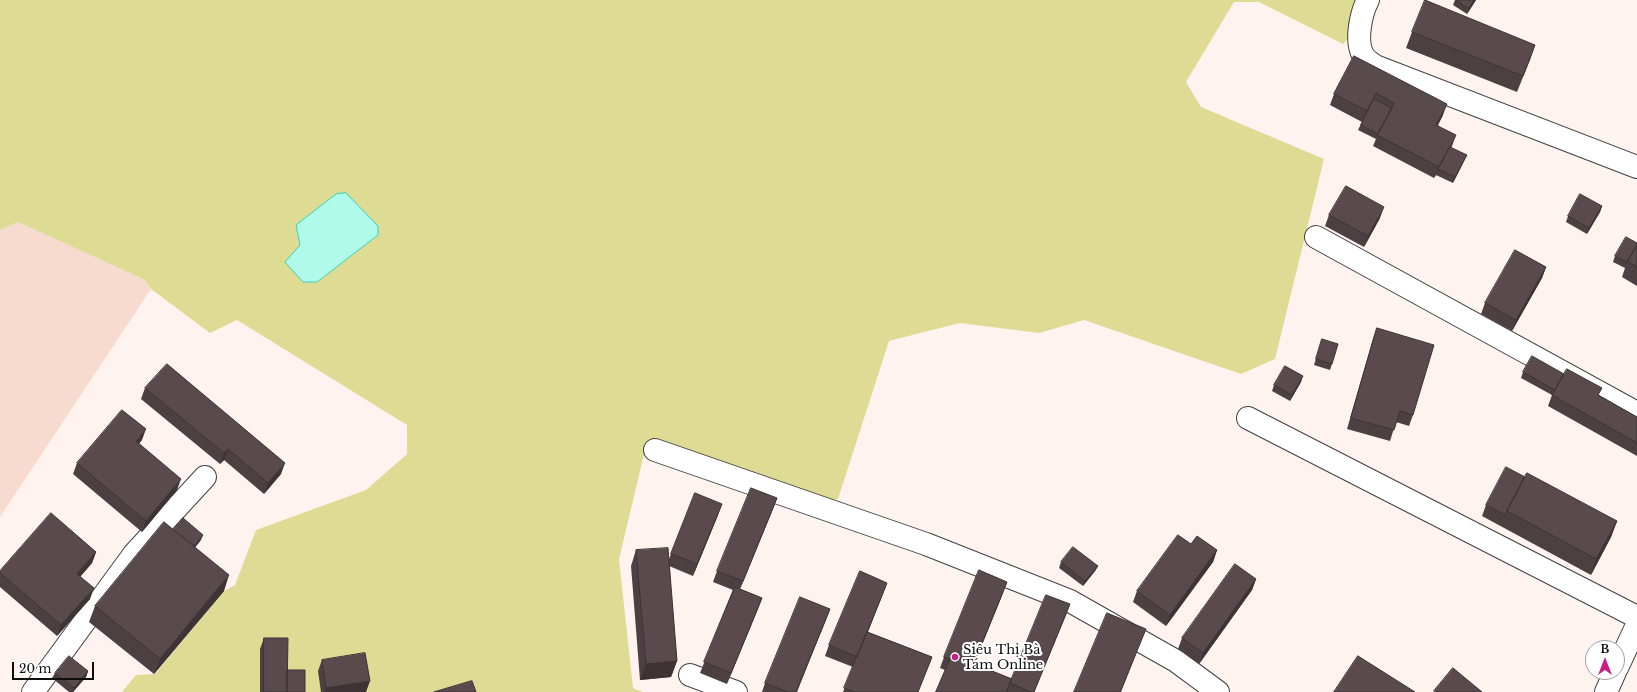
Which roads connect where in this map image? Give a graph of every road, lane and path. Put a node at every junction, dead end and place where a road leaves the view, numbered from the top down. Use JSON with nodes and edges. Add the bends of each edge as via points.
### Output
{"nodes":[{"id":1,"x":1368,"y":0,"type":"edge"},
{"id":2,"x":1637,"y":167,"type":"edge"},
{"id":3,"x":1316,"y":237,"type":"dead end"},
{"id":4,"x":1637,"y":413,"type":"edge"},
{"id":5,"x":1248,"y":418,"type":"dead end"},
{"id":6,"x":655,"y":450,"type":"dead end"},
{"id":7,"x":204,"y":477,"type":"dead end"},
{"id":8,"x":1637,"y":617,"type":"edge"},
{"id":9,"x":1637,"y":625,"type":"edge"},
{"id":10,"x":1625,"y":651,"type":"edge"},
{"id":11,"x":690,"y":675,"type":"dead end"},
{"id":12,"x":1611,"y":680,"type":"edge"},
{"id":13,"x":33,"y":692,"type":"edge"},
{"id":14,"x":736,"y":692,"type":"edge"},
{"id":15,"x":1218,"y":692,"type":"edge"},
{"id":16,"x":1606,"y":692,"type":"edge"}],
"edges":[{"from":1,"to":2,"type":"street","via":[[1360,21],[1360,44],[1363,56],[1375,66]]},
{"from":3,"to":4,"type":"street"},
{"from":5,"to":8,"type":"street"},
{"from":6,"to":15,"type":"street","via":[[926,544],[1070,601],[1176,661]]},
{"from":7,"to":13,"type":"street","via":[[134,554]]},
{"from":9,"to":10,"type":"street"},
{"from":11,"to":14,"type":"street"},
{"from":12,"to":16,"type":"street"}]}
